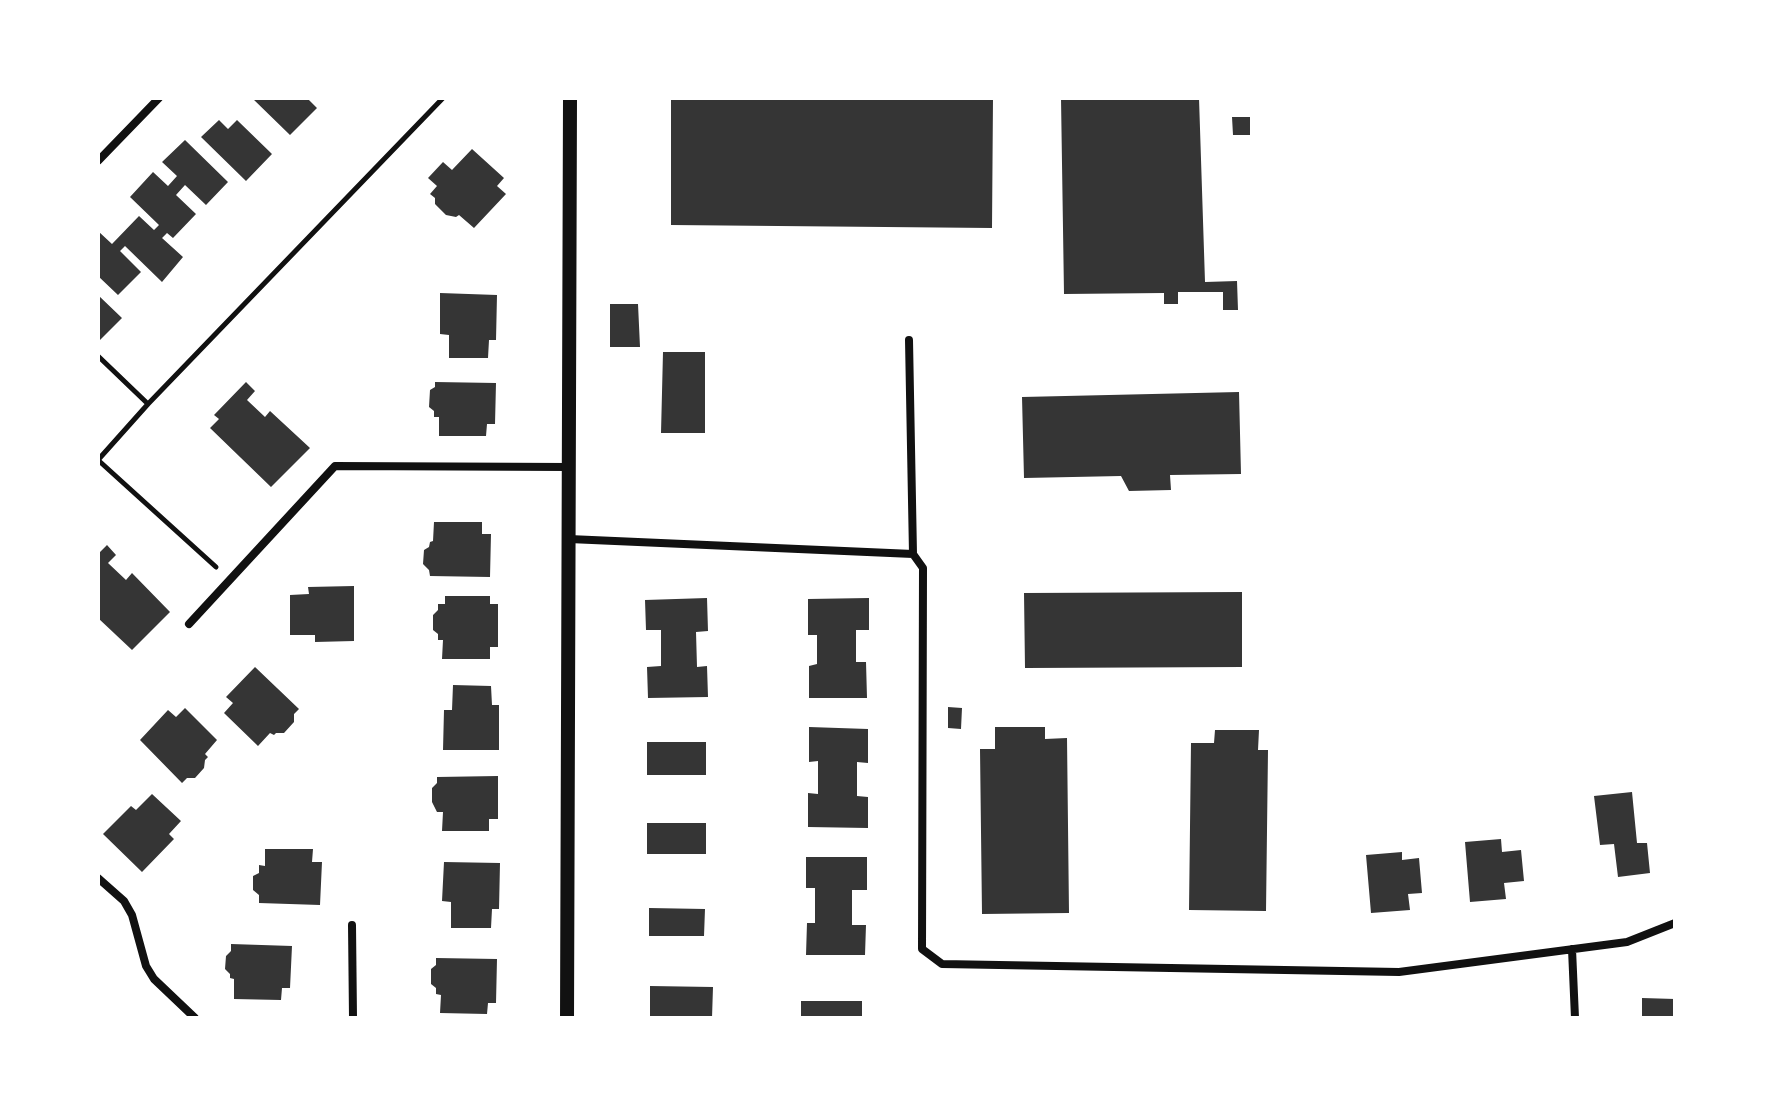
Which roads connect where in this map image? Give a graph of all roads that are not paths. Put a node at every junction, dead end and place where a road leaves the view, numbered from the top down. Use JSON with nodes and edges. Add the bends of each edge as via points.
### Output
{"nodes":[{"id":1,"x":159,"y":98,"type":"edge"},
{"id":2,"x":570,"y":98,"type":"edge"},
{"id":3,"x":98,"y":161,"type":"edge"},
{"id":4,"x":909,"y":340,"type":"dead end"},
{"id":5,"x":569,"y":467,"type":"junction"},
{"id":6,"x":569,"y":539,"type":"junction"},
{"id":7,"x":913,"y":554,"type":"junction"},
{"id":8,"x":189,"y":624,"type":"dead end"},
{"id":9,"x":98,"y":878,"type":"edge"},
{"id":10,"x":1675,"y":923,"type":"edge"},
{"id":11,"x":352,"y":925,"type":"dead end"},
{"id":12,"x":1572,"y":949,"type":"junction"},
{"id":13,"x":195,"y":1018,"type":"edge"},
{"id":14,"x":353,"y":1018,"type":"edge"},
{"id":15,"x":567,"y":1018,"type":"edge"},
{"id":16,"x":1575,"y":1018,"type":"edge"}],
"edges":[{"from":1,"to":3,"type":"street"},
{"from":2,"to":5,"type":"street"},
{"from":4,"to":7,"type":"street"},
{"from":5,"to":6,"type":"street"},
{"from":5,"to":8,"type":"street","via":[[335,466]]},
{"from":6,"to":7,"type":"street"},
{"from":6,"to":15,"type":"street"},
{"from":7,"to":12,"type":"street","via":[[923,568],[922,949],[942,964],[1399,972]]},
{"from":9,"to":13,"type":"street","via":[[132,915],[154,979]]},
{"from":10,"to":12,"type":"street","via":[[1627,942]]},
{"from":11,"to":14,"type":"street"},
{"from":12,"to":16,"type":"street"}]}
